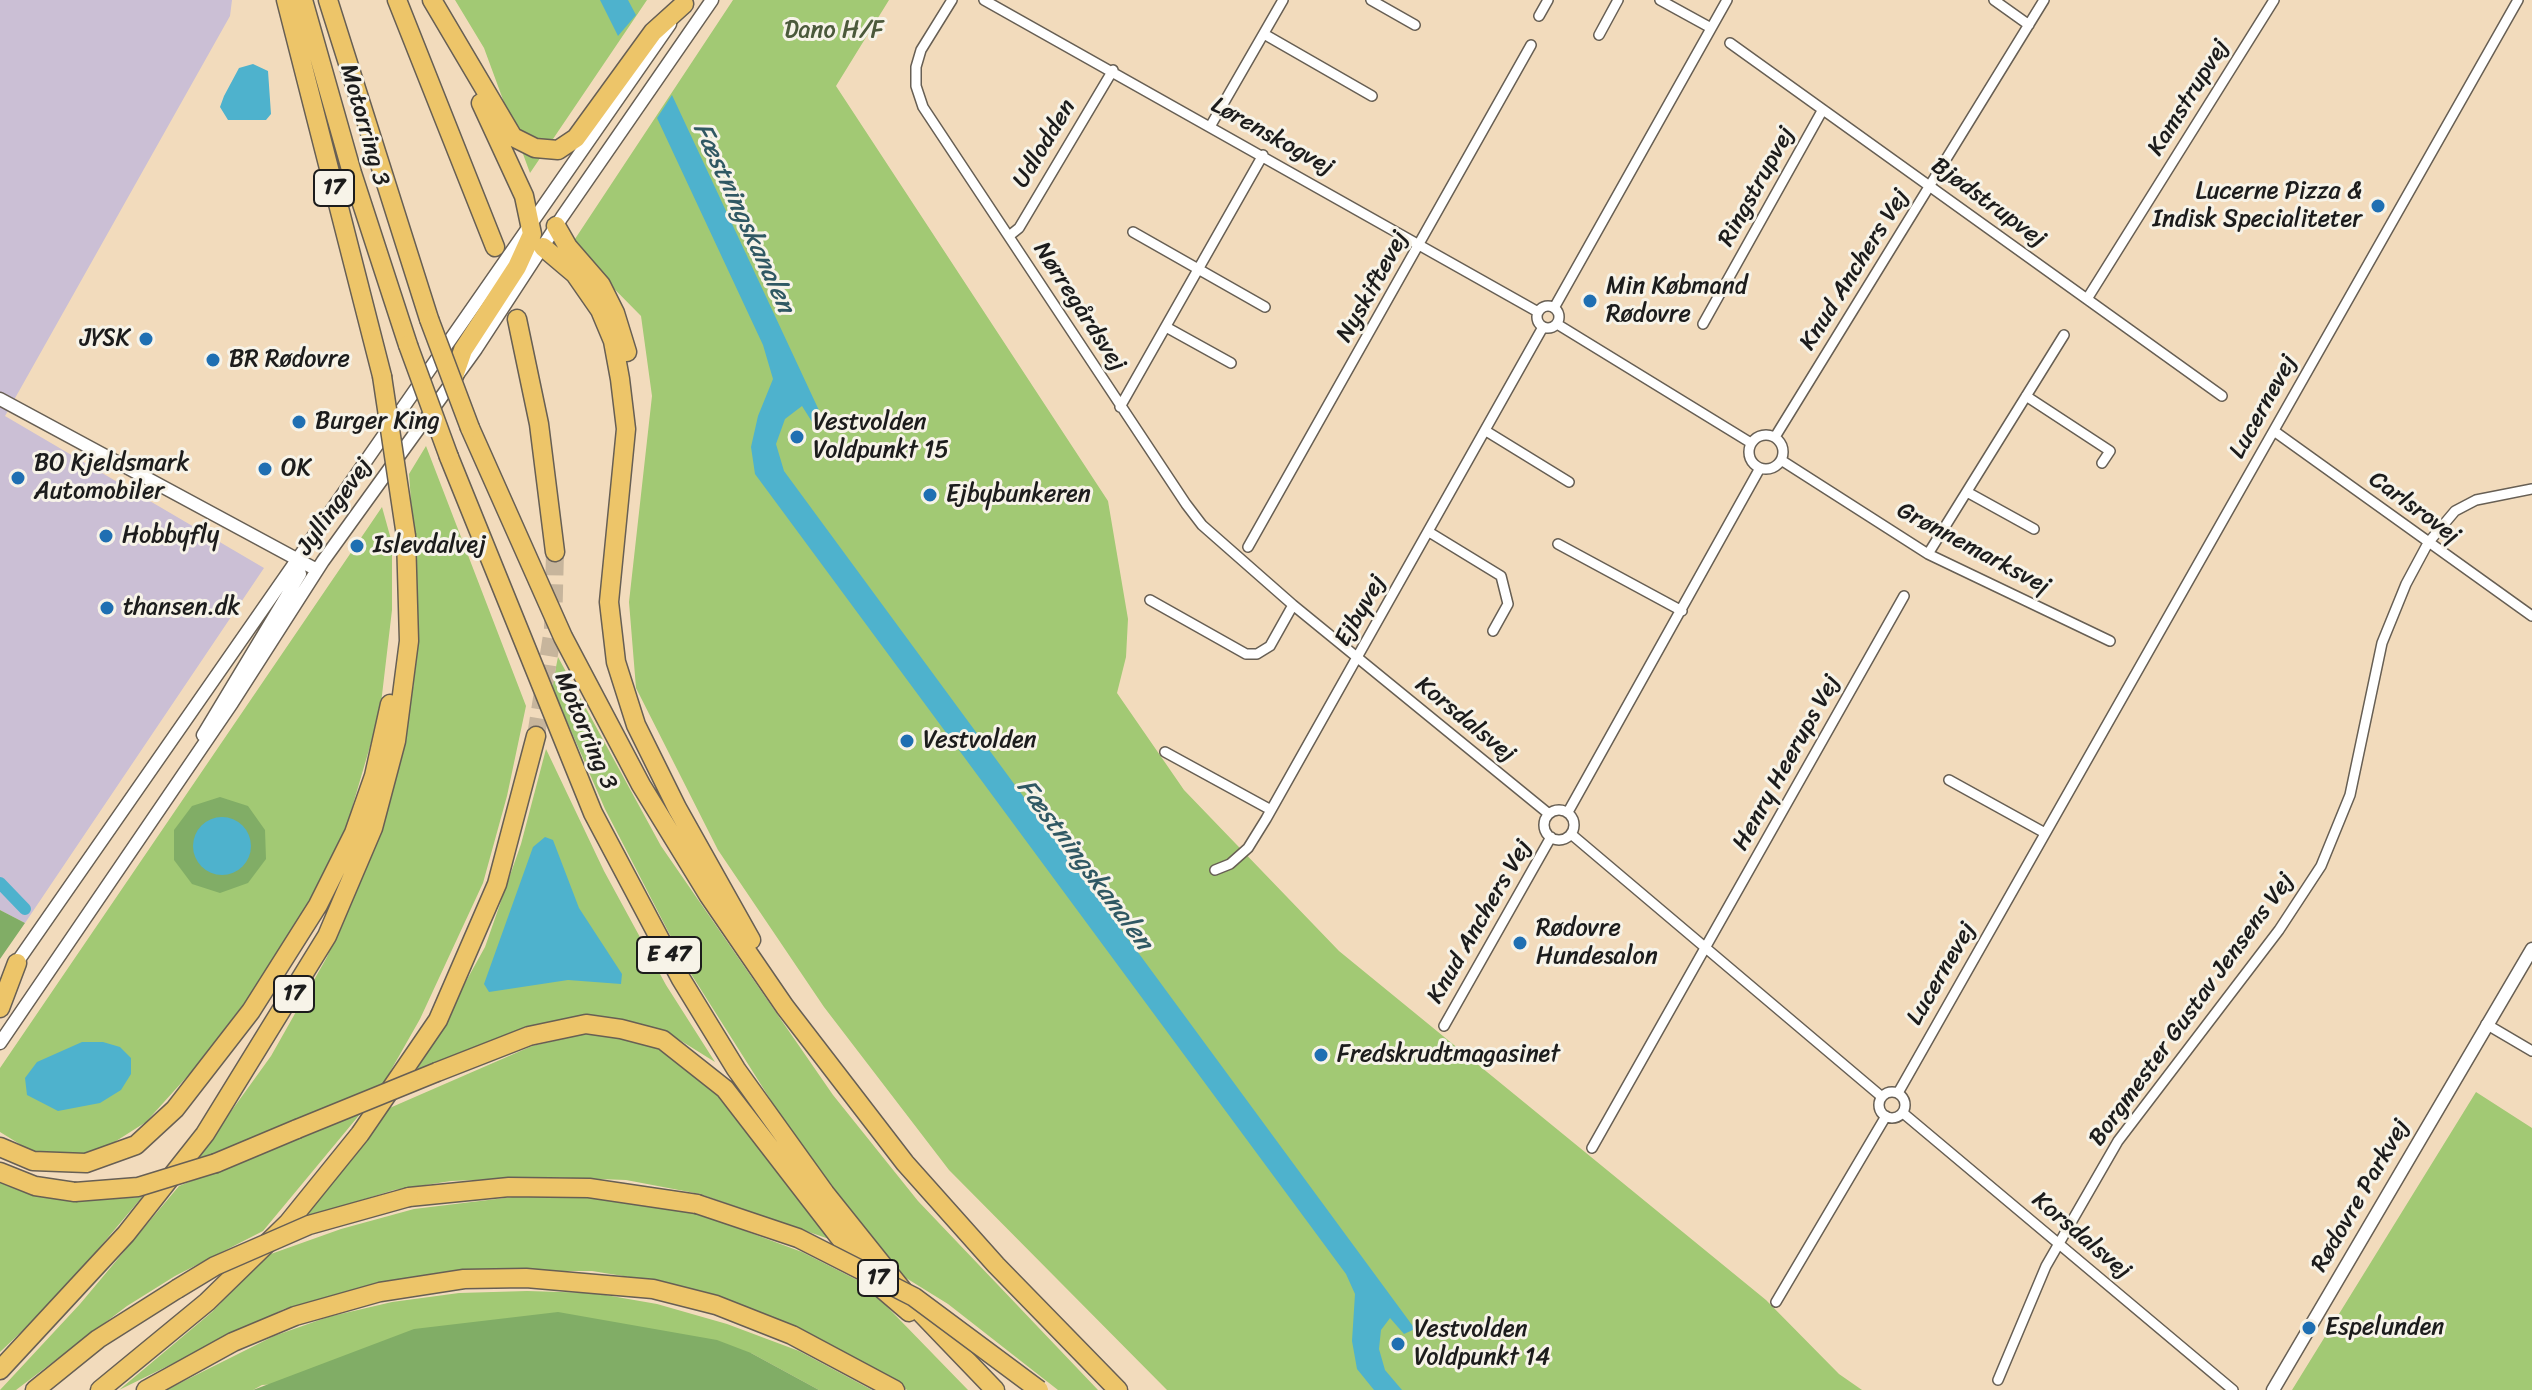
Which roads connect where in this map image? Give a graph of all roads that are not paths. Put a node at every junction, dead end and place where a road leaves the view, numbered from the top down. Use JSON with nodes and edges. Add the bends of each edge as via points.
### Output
{"nodes":[{"id":1,"x":286,"y":0,"type":"edge"},
{"id":2,"x":303,"y":0,"type":"edge"},
{"id":3,"x":328,"y":0,"type":"edge"},
{"id":4,"x":397,"y":0,"type":"edge"},
{"id":5,"x":432,"y":0,"type":"edge"},
{"id":6,"x":712,"y":0,"type":"edge"},
{"id":7,"x":952,"y":0,"type":"edge"},
{"id":8,"x":984,"y":0,"type":"edge"},
{"id":9,"x":1283,"y":0,"type":"edge"},
{"id":10,"x":1371,"y":0,"type":"edge"},
{"id":11,"x":1548,"y":0,"type":"edge"},
{"id":12,"x":1618,"y":0,"type":"edge"},
{"id":13,"x":1660,"y":0,"type":"edge"},
{"id":14,"x":1727,"y":0,"type":"edge"},
{"id":15,"x":1994,"y":0,"type":"edge"},
{"id":16,"x":2044,"y":0,"type":"edge"},
{"id":17,"x":2274,"y":0,"type":"edge"},
{"id":18,"x":2518,"y":0,"type":"edge"},
{"id":19,"x":686,"y":2,"type":"edge"},
{"id":20,"x":1539,"y":16,"type":"dead end"},
{"id":21,"x":1415,"y":25,"type":"dead end"},
{"id":22,"x":2029,"y":25,"type":"junction"},
{"id":23,"x":1711,"y":28,"type":"junction"},
{"id":24,"x":447,"y":30,"type":"junction"},
{"id":25,"x":1264,"y":34,"type":"junction"},
{"id":26,"x":1599,"y":35,"type":"dead end"},
{"id":27,"x":1730,"y":43,"type":"dead end"},
{"id":28,"x":1531,"y":45,"type":"dead end"},
{"id":29,"x":1113,"y":70,"type":"junction"},
{"id":30,"x":1372,"y":96,"type":"dead end"},
{"id":31,"x":1822,"y":111,"type":"junction"},
{"id":32,"x":1211,"y":125,"type":"junction"},
{"id":33,"x":1263,"y":155,"type":"junction"},
{"id":34,"x":1930,"y":186,"type":"junction"},
{"id":35,"x":532,"y":221,"type":"junction"},
{"id":36,"x":556,"y":226,"type":"junction"},
{"id":37,"x":1133,"y":232,"type":"dead end"},
{"id":38,"x":1009,"y":236,"type":"junction"},
{"id":39,"x":1421,"y":244,"type":"junction"},
{"id":40,"x":520,"y":248,"type":"junction"},
{"id":41,"x":1198,"y":269,"type":"junction"},
{"id":42,"x":2087,"y":299,"type":"junction"},
{"id":43,"x":1265,"y":307,"type":"dead end"},
{"id":44,"x":1554,"y":308,"type":"junction"},
{"id":45,"x":1538,"y":312,"type":"junction"},
{"id":46,"x":517,"y":319,"type":"dead end"},
{"id":47,"x":1557,"y":324,"type":"junction"},
{"id":48,"x":1703,"y":324,"type":"dead end"},
{"id":49,"x":1166,"y":327,"type":"junction"},
{"id":50,"x":1543,"y":327,"type":"junction"},
{"id":51,"x":2064,"y":335,"type":"dead end"},
{"id":52,"x":1231,"y":363,"type":"dead end"},
{"id":53,"x":454,"y":376,"type":"joint"},
{"id":54,"x":2026,"y":396,"type":"junction"},
{"id":55,"x":2222,"y":396,"type":"dead end"},
{"id":56,"x":0,"y":400,"type":"edge"},
{"id":57,"x":1120,"y":407,"type":"junction"},
{"id":58,"x":626,"y":429,"type":"junction"},
{"id":59,"x":1486,"y":431,"type":"junction"},
{"id":60,"x":2274,"y":431,"type":"junction"},
{"id":61,"x":1775,"y":437,"type":"junction"},
{"id":62,"x":1751,"y":443,"type":"junction"},
{"id":63,"x":1781,"y":460,"type":"junction"},
{"id":64,"x":2102,"y":463,"type":"dead end"},
{"id":65,"x":1760,"y":468,"type":"junction"},
{"id":66,"x":1569,"y":482,"type":"dead end"},
{"id":67,"x":2532,"y":489,"type":"edge"},
{"id":68,"x":1967,"y":492,"type":"junction"},
{"id":69,"x":2034,"y":529,"type":"dead end"},
{"id":70,"x":1429,"y":532,"type":"junction"},
{"id":71,"x":2428,"y":543,"type":"junction"},
{"id":72,"x":1558,"y":544,"type":"dead end"},
{"id":73,"x":1248,"y":547,"type":"dead end"},
{"id":74,"x":555,"y":552,"type":"tunnel mouth"},
{"id":75,"x":1928,"y":554,"type":"junction"},
{"id":76,"x":294,"y":559,"type":"junction"},
{"id":77,"x":317,"y":570,"type":"junction"},
{"id":78,"x":409,"y":590,"type":"junction"},
{"id":79,"x":1904,"y":596,"type":"dead end"},
{"id":80,"x":1150,"y":600,"type":"dead end"},
{"id":81,"x":1293,"y":605,"type":"junction"},
{"id":82,"x":1682,"y":611,"type":"junction"},
{"id":83,"x":2532,"y":616,"type":"edge"},
{"id":84,"x":1493,"y":631,"type":"dead end"},
{"id":85,"x":2110,"y":641,"type":"dead end"},
{"id":86,"x":1357,"y":657,"type":"junction"},
{"id":87,"x":536,"y":736,"type":"tunnel mouth"},
{"id":88,"x":1165,"y":752,"type":"dead end"},
{"id":89,"x":191,"y":763,"type":"junction"},
{"id":90,"x":1949,"y":780,"type":"dead end"},
{"id":91,"x":1271,"y":810,"type":"junction"},
{"id":92,"x":1568,"y":812,"type":"junction"},
{"id":93,"x":1549,"y":814,"type":"junction"},
{"id":94,"x":2045,"y":833,"type":"junction"},
{"id":95,"x":1571,"y":834,"type":"junction"},
{"id":96,"x":1551,"y":837,"type":"junction"},
{"id":97,"x":1215,"y":870,"type":"dead end"},
{"id":98,"x":1705,"y":949,"type":"junction"},
{"id":99,"x":2532,"y":949,"type":"edge"},
{"id":100,"x":17,"y":963,"type":"junction"},
{"id":101,"x":0,"y":987,"type":"edge"},
{"id":102,"x":785,"y":1007,"type":"junction"},
{"id":103,"x":0,"y":1008,"type":"edge"},
{"id":104,"x":2486,"y":1024,"type":"junction"},
{"id":105,"x":1444,"y":1026,"type":"dead end"},
{"id":106,"x":0,"y":1043,"type":"edge"},
{"id":107,"x":2532,"y":1051,"type":"edge"},
{"id":108,"x":1898,"y":1093,"type":"junction"},
{"id":109,"x":1882,"y":1097,"type":"junction"},
{"id":110,"x":1903,"y":1113,"type":"junction"},
{"id":111,"x":1886,"y":1116,"type":"junction"},
{"id":112,"x":0,"y":1147,"type":"edge"},
{"id":113,"x":1592,"y":1148,"type":"dead end"},
{"id":114,"x":0,"y":1172,"type":"edge"},
{"id":115,"x":2059,"y":1244,"type":"junction"},
{"id":116,"x":1776,"y":1302,"type":"dead end"},
{"id":117,"x":973,"y":1368,"type":"junction"},
{"id":118,"x":0,"y":1370,"type":"edge"},
{"id":119,"x":1998,"y":1380,"type":"dead end"},
{"id":120,"x":35,"y":1390,"type":"edge"},
{"id":121,"x":100,"y":1390,"type":"edge"},
{"id":122,"x":146,"y":1390,"type":"edge"},
{"id":123,"x":895,"y":1390,"type":"edge"},
{"id":124,"x":995,"y":1390,"type":"edge"},
{"id":125,"x":1039,"y":1390,"type":"edge"},
{"id":126,"x":1118,"y":1390,"type":"edge"},
{"id":127,"x":2233,"y":1390,"type":"edge"},
{"id":128,"x":2273,"y":1390,"type":"edge"}],
"edges":[{"from":1,"to":78,"type":"highway","number":"17","bridge":true,"via":[[382,376]]},
{"from":2,"to":117,"type":"highway","name":"Motorring 3","number":"E 47","bridge":true,"via":[[408,345],[593,813],[681,979],[736,1069],[825,1193],[921,1313]]},
{"from":3,"to":102,"type":"highway","name":"Motorring 3","number":"E 47","bridge":true,"via":[[429,319],[470,428],[563,637],[641,785]]},
{"from":4,"to":40,"type":"highway"},
{"from":5,"to":24,"type":"highway"},
{"from":6,"to":36,"type":"street","name":"Jyllingevej"},
{"from":7,"to":38,"type":"street","name":"Nørregårdsvej","via":[[921,50],[916,86],[923,107]]},
{"from":8,"to":29,"type":"street","name":"Lørenskogvej"},
{"from":9,"to":25,"type":"street"},
{"from":10,"to":21,"type":"street"},
{"from":11,"to":20,"type":"street"},
{"from":12,"to":26,"type":"street"},
{"from":13,"to":23,"type":"street"},
{"from":14,"to":23,"type":"street"},
{"from":15,"to":22,"type":"street"},
{"from":16,"to":22,"type":"street","name":"Knud Anchers Vej"},
{"from":17,"to":42,"type":"street","name":"Kamstrupvej"},
{"from":18,"to":60,"type":"street","name":"Lucernevej"},
{"from":19,"to":24,"type":"highway","via":[[653,32],[576,138],[558,150],[535,148],[513,137]]},
{"from":19,"to":35,"type":"street"},
{"from":22,"to":34,"type":"street","name":"Knud Anchers Vej"},
{"from":23,"to":44,"type":"street"},
{"from":24,"to":35,"type":"highway"},
{"from":25,"to":30,"type":"street"},
{"from":25,"to":32,"type":"street"},
{"from":27,"to":31,"type":"street","name":"Bjødstrupvej"},
{"from":28,"to":39,"type":"street","name":"Nyskiftevej"},
{"from":29,"to":32,"type":"street","name":"Lørenskogvej"},
{"from":29,"to":38,"type":"street","name":"Udlodden","via":[[1019,228]]},
{"from":31,"to":34,"type":"street","name":"Bjødstrupvej"},
{"from":31,"to":48,"type":"street","name":"Ringstrupvej"},
{"from":32,"to":33,"type":"street","name":"Lørenskogvej"},
{"from":33,"to":39,"type":"street","name":"Lørenskogvej"},
{"from":33,"to":41,"type":"street"},
{"from":34,"to":42,"type":"street","name":"Bjødstrupvej"},
{"from":34,"to":61,"type":"street","name":"Knud Anchers Vej"},
{"from":35,"to":40,"type":"highway"},
{"from":36,"to":40,"type":"street","name":"Jyllingevej"},
{"from":36,"to":58,"type":"highway","via":[[601,285],[620,325],[631,375],[633,412]]},
{"from":37,"to":41,"type":"street"},
{"from":38,"to":57,"type":"street","name":"Nørregårdsvej"},
{"from":39,"to":45,"type":"street","name":"Lørenskogvej"},
{"from":39,"to":73,"type":"street","name":"Nyskiftevej"},
{"from":40,"to":53,"type":"highway"},
{"from":40,"to":58,"type":"highway","via":[[575,274],[600,310],[613,341]]},
{"from":40,"to":76,"type":"street","name":"Jyllingevej"},
{"from":41,"to":43,"type":"street"},
{"from":41,"to":49,"type":"street"},
{"from":42,"to":55,"type":"street","name":"Bjødstrupvej"},
{"from":44,"to":45,"type":"street"},
{"from":44,"to":47,"type":"street"},
{"from":45,"to":50,"type":"street"},
{"from":46,"to":74,"type":"highway","via":[[539,424]]},
{"from":47,"to":50,"type":"street"},
{"from":47,"to":62,"type":"street"},
{"from":49,"to":52,"type":"street"},
{"from":49,"to":57,"type":"street"},
{"from":50,"to":59,"type":"street","name":"Ejbyvej"},
{"from":51,"to":54,"type":"street"},
{"from":53,"to":77,"type":"street","name":"Jyllingevej"},
{"from":54,"to":64,"type":"street","via":[[2110,451]]},
{"from":54,"to":68,"type":"street"},
{"from":56,"to":76,"type":"street"},
{"from":57,"to":81,"type":"street","name":"Nørregårdsvej","via":[[1202,525]]},
{"from":58,"to":102,"type":"highway","via":[[609,602],[616,662],[636,725]]},
{"from":59,"to":66,"type":"street"},
{"from":59,"to":70,"type":"street","name":"Ejbyvej"},
{"from":60,"to":71,"type":"street","name":"Carlsrovej"},
{"from":60,"to":94,"type":"street","name":"Lucernevej"},
{"from":61,"to":62,"type":"street","via":[[1762,435]]},
{"from":61,"to":63,"type":"street","via":[[1783,447]]},
{"from":62,"to":65,"type":"street","via":[[1749,455]]},
{"from":63,"to":65,"type":"street","via":[[1772,468]]},
{"from":63,"to":75,"type":"street","name":"Grønnemarksvej"},
{"from":65,"to":82,"type":"street"},
{"from":67,"to":71,"type":"street","name":"Borgmester Gustav Jensens Vej","via":[[2476,500],[2455,511]]},
{"from":68,"to":69,"type":"street"},
{"from":68,"to":75,"type":"street"},
{"from":70,"to":84,"type":"street","via":[[1501,576],[1508,604]]},
{"from":70,"to":86,"type":"street","name":"Ejbyvej"},
{"from":71,"to":83,"type":"street","name":"Carlsrovej"},
{"from":71,"to":115,"type":"street","name":"Borgmester Gustav Jensens Vej","via":[[2382,643],[2350,795],[2321,866],[2279,930],[2136,1114]]},
{"from":72,"to":82,"type":"street"},
{"from":75,"to":85,"type":"street","name":"Grønnemarksvej"},
{"from":76,"to":77,"type":"street"},
{"from":76,"to":89,"type":"street","via":[[300,574],[207,725]]},
{"from":76,"to":100,"type":"street","name":"Jyllingevej"},
{"from":77,"to":89,"type":"street","name":"Jyllingevej"},
{"from":78,"to":112,"type":"highway","via":[[389,714],[354,833],[318,905],[251,1011],[175,1109],[136,1145],[78,1165],[33,1161]]},
{"from":78,"to":118,"type":"highway","number":"17","via":[[404,691],[384,791],[327,936],[205,1134],[126,1234]]},
{"from":79,"to":98,"type":"street","name":"Henry Heerups Vej"},
{"from":80,"to":81,"type":"street","via":[[1246,654],[1270,646]]},
{"from":81,"to":86,"type":"street","name":"Nørregårdsvej"},
{"from":82,"to":92,"type":"street"},
{"from":86,"to":91,"type":"street","name":"Ejbyvej"},
{"from":86,"to":93,"type":"street","name":"Korsdalsvej"},
{"from":87,"to":121,"type":"highway","via":[[497,884],[438,1020],[360,1134],[288,1223],[207,1302]]},
{"from":88,"to":91,"type":"street"},
{"from":89,"to":106,"type":"street","name":"Jyllingevej"},
{"from":90,"to":94,"type":"street"},
{"from":91,"to":97,"type":"street","name":"Ejbyvej","via":[[1248,848]]},
{"from":92,"to":93,"type":"street","via":[[1558,809]]},
{"from":92,"to":95,"type":"street","via":[[1574,822]]},
{"from":93,"to":96,"type":"street","via":[[1544,823]]},
{"from":94,"to":108,"type":"street","name":"Lucernevej"},
{"from":95,"to":96,"type":"street","via":[[1562,840]]},
{"from":95,"to":98,"type":"street"},
{"from":96,"to":105,"type":"street","name":"Knud Anchers Vej"},
{"from":98,"to":109,"type":"street"},
{"from":98,"to":113,"type":"street","name":"Henry Heerups Vej"},
{"from":99,"to":104,"type":"street","name":"Rødovre Parkvej"},
{"from":100,"to":101,"type":"street","name":"Jyllingevej"},
{"from":100,"to":103,"type":"highway"},
{"from":102,"to":126,"type":"highway","number":"E 47","via":[[905,1163]]},
{"from":104,"to":107,"type":"street"},
{"from":104,"to":128,"type":"street","name":"Rødovre Parkvej"},
{"from":108,"to":109,"type":"street"},
{"from":108,"to":110,"type":"street","via":[[1904,1100]]},
{"from":109,"to":111,"type":"street","via":[[1880,1110]]},
{"from":110,"to":111,"type":"street"},
{"from":110,"to":115,"type":"street","name":"Korsdalsvej"},
{"from":111,"to":116,"type":"street"},
{"from":114,"to":117,"type":"highway","bridge":true,"via":[[35,1186],[75,1192],[138,1187],[216,1163],[529,1036],[586,1024],[621,1029],[663,1040],[725,1089],[874,1282]]},
{"from":115,"to":119,"type":"street","name":"Borgmester Gustav Jensens Vej"},
{"from":115,"to":127,"type":"street","name":"Korsdalsvej"},
{"from":117,"to":124,"type":"highway","name":"Motorring 3","number":"E 47"},
{"from":120,"to":125,"type":"highway","number":"17","bridge":true,"via":[[98,1339],[215,1266],[309,1225],[409,1197],[493,1188],[589,1188],[697,1204],[798,1238],[914,1297]]},
{"from":122,"to":123,"type":"highway","via":[[233,1342],[295,1316],[380,1292],[464,1279],[526,1278],[653,1289],[716,1305],[792,1335]]}]}
